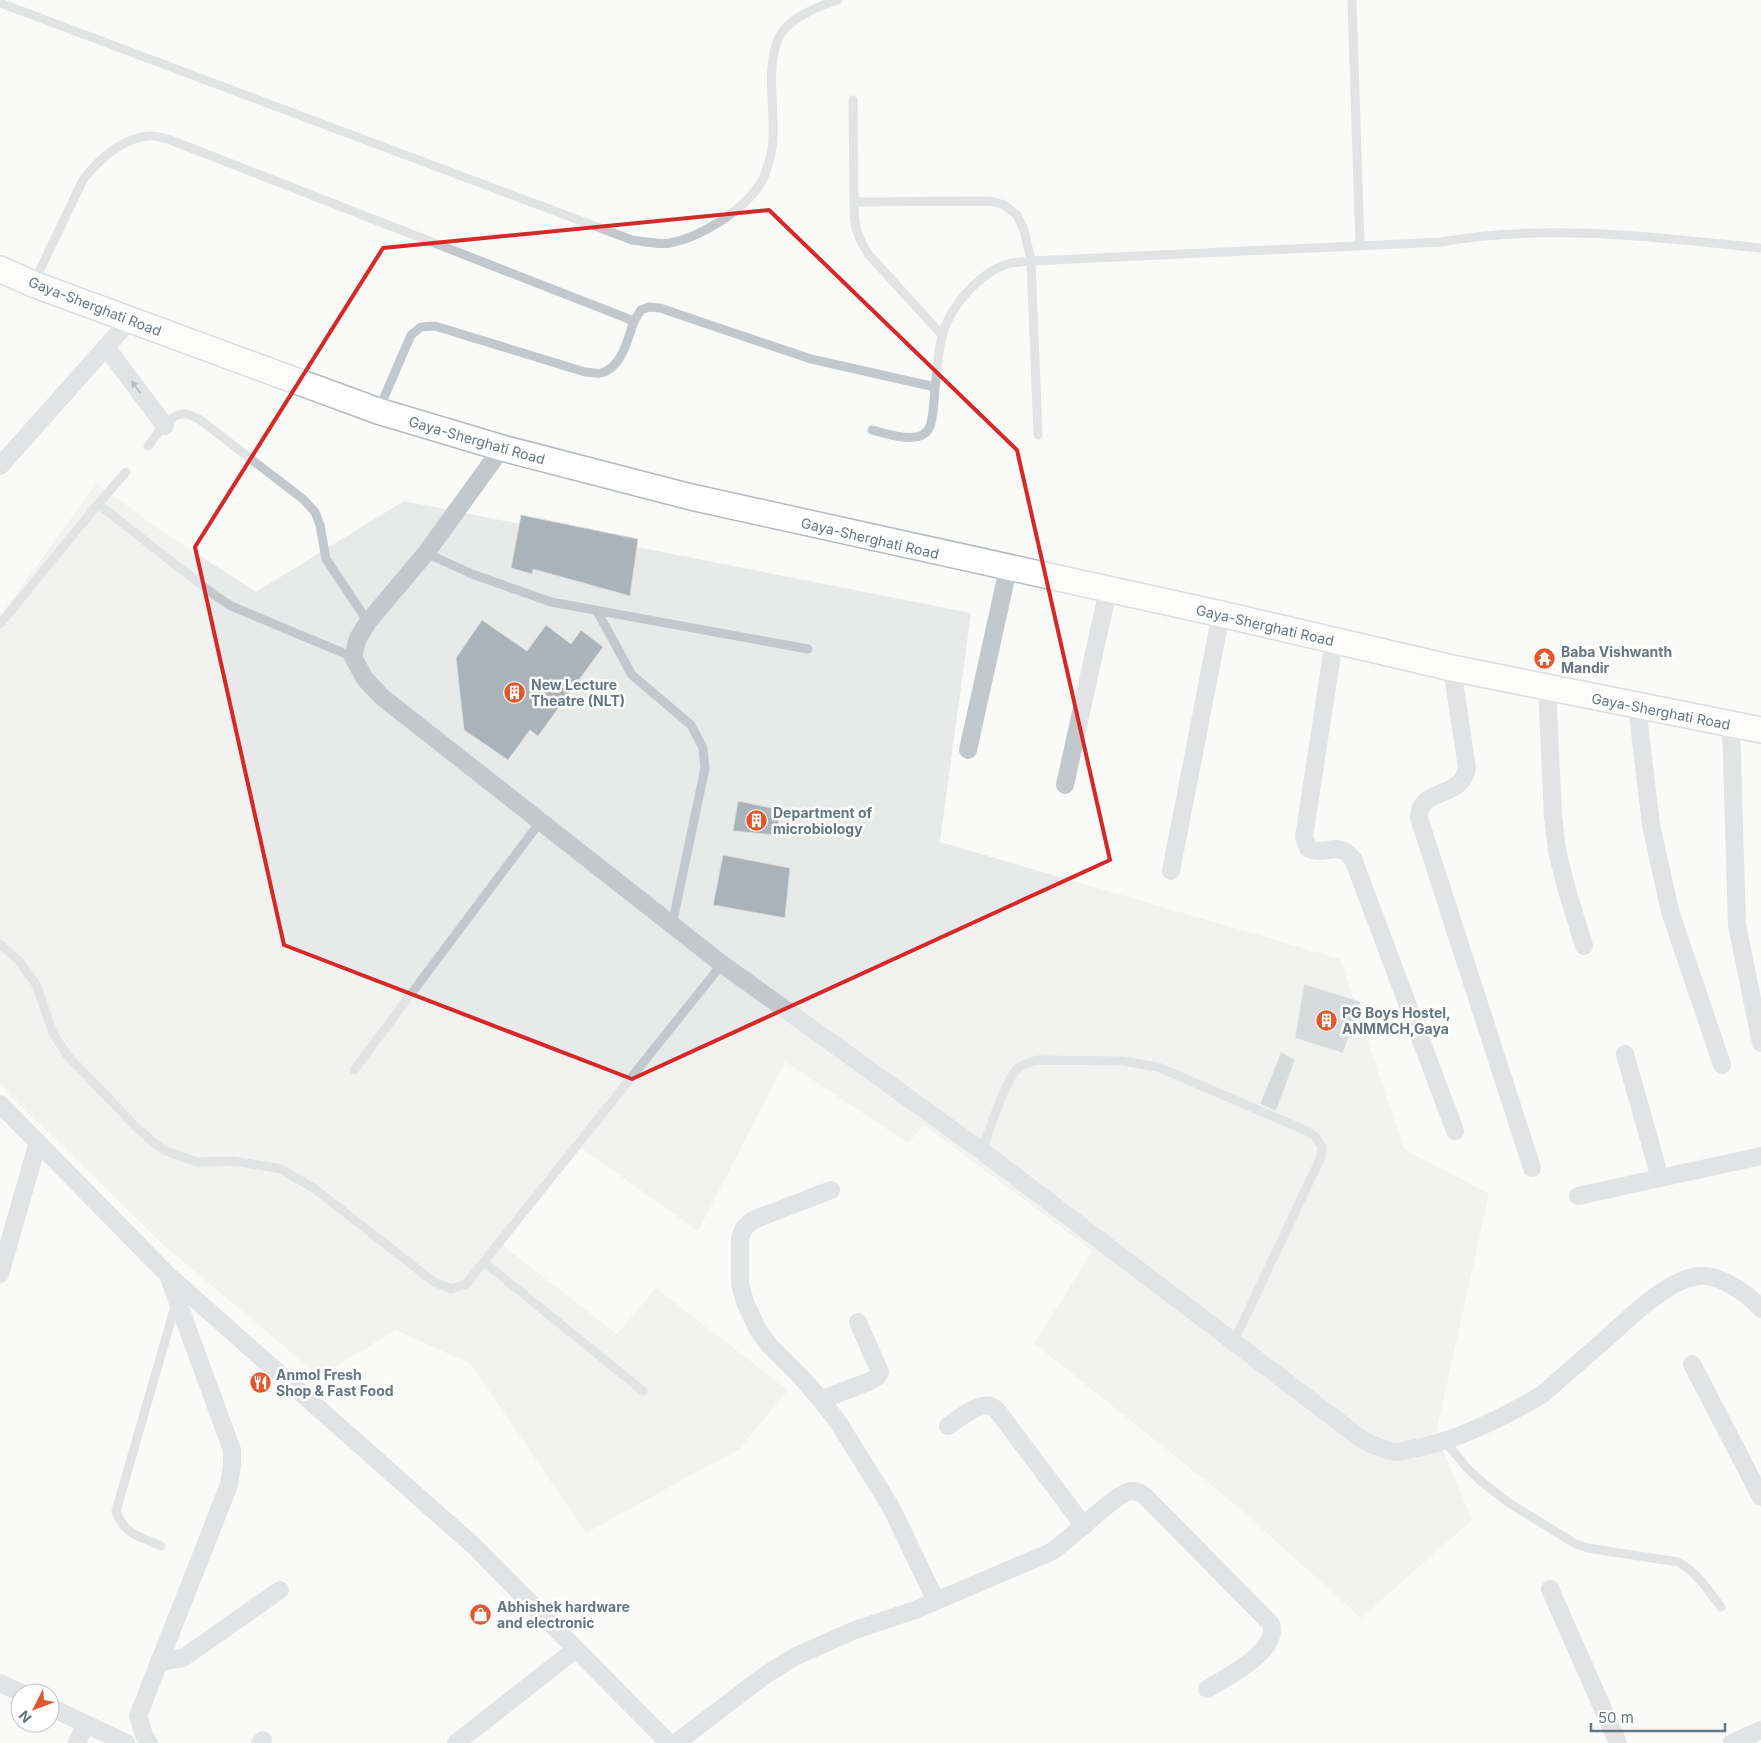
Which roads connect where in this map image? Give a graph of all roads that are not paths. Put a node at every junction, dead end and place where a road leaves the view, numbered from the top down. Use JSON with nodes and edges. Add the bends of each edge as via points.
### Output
{"nodes":[{"id":1,"x":838,"y":0,"type":"edge"},
{"id":2,"x":1352,"y":0,"type":"edge"},
{"id":3,"x":0,"y":3,"type":"edge"},
{"id":4,"x":853,"y":100,"type":"dead end"},
{"id":5,"x":854,"y":202,"type":"junction"},
{"id":6,"x":1360,"y":246,"type":"junction"},
{"id":7,"x":1761,"y":248,"type":"edge"},
{"id":8,"x":1031,"y":261,"type":"junction"},
{"id":9,"x":0,"y":268,"type":"edge"},
{"id":10,"x":33,"y":284,"type":"junction"},
{"id":11,"x":130,"y":320,"type":"junction"},
{"id":12,"x":634,"y":321,"type":"junction"},
{"id":13,"x":942,"y":335,"type":"junction"},
{"id":14,"x":106,"y":347,"type":"junction"},
{"id":15,"x":936,"y":387,"type":"junction"},
{"id":16,"x":378,"y":411,"type":"junction"},
{"id":17,"x":165,"y":426,"type":"junction"},
{"id":18,"x":872,"y":430,"type":"dead end"},
{"id":19,"x":1038,"y":435,"type":"dead end"},
{"id":20,"x":148,"y":446,"type":"dead end"},
{"id":21,"x":502,"y":448,"type":"junction"},
{"id":22,"x":0,"y":466,"type":"edge"},
{"id":23,"x":126,"y":472,"type":"dead end"},
{"id":24,"x":98,"y":504,"type":"junction"},
{"id":25,"x":426,"y":553,"type":"junction"},
{"id":26,"x":1008,"y":569,"type":"junction"},
{"id":27,"x":1108,"y":590,"type":"junction"},
{"id":28,"x":597,"y":611,"type":"junction"},
{"id":29,"x":1221,"y":614,"type":"junction"},
{"id":30,"x":368,"y":622,"type":"junction"},
{"id":31,"x":0,"y":624,"type":"edge"},
{"id":32,"x":1334,"y":642,"type":"junction"},
{"id":33,"x":808,"y":650,"type":"dead end"},
{"id":34,"x":353,"y":657,"type":"junction"},
{"id":35,"x":1452,"y":668,"type":"junction"},
{"id":36,"x":1547,"y":688,"type":"junction"},
{"id":37,"x":1637,"y":706,"type":"junction"},
{"id":38,"x":1731,"y":725,"type":"junction"},
{"id":39,"x":1761,"y":730,"type":"edge"},
{"id":40,"x":968,"y":750,"type":"dead end"},
{"id":41,"x":1065,"y":785,"type":"dead end"},
{"id":42,"x":540,"y":822,"type":"junction"},
{"id":43,"x":1171,"y":871,"type":"dead end"},
{"id":44,"x":672,"y":925,"type":"junction"},
{"id":45,"x":1584,"y":946,"type":"dead end"},
{"id":46,"x":1,"y":948,"type":"edge"},
{"id":47,"x":722,"y":964,"type":"junction"},
{"id":48,"x":1761,"y":1043,"type":"edge"},
{"id":49,"x":1625,"y":1054,"type":"dead end"},
{"id":50,"x":1722,"y":1065,"type":"dead end"},
{"id":51,"x":354,"y":1070,"type":"dead end"},
{"id":52,"x":0,"y":1104,"type":"edge"},
{"id":53,"x":1455,"y":1130,"type":"dead end"},
{"id":54,"x":38,"y":1142,"type":"junction"},
{"id":55,"x":982,"y":1151,"type":"junction"},
{"id":56,"x":1761,"y":1156,"type":"edge"},
{"id":57,"x":1532,"y":1168,"type":"dead end"},
{"id":58,"x":1660,"y":1178,"type":"junction"},
{"id":59,"x":831,"y":1190,"type":"dead end"},
{"id":60,"x":1578,"y":1196,"type":"dead end"},
{"id":61,"x":484,"y":1262,"type":"junction"},
{"id":62,"x":2,"y":1264,"type":"edge"},
{"id":63,"x":168,"y":1275,"type":"junction"},
{"id":64,"x":1753,"y":1290,"type":"edge"},
{"id":65,"x":177,"y":1298,"type":"junction"},
{"id":66,"x":1761,"y":1309,"type":"edge"},
{"id":67,"x":858,"y":1322,"type":"dead end"},
{"id":68,"x":1234,"y":1341,"type":"junction"},
{"id":69,"x":1692,"y":1364,"type":"dead end"},
{"id":70,"x":643,"y":1391,"type":"dead end"},
{"id":71,"x":822,"y":1400,"type":"junction"},
{"id":72,"x":948,"y":1426,"type":"dead end"},
{"id":73,"x":1445,"y":1442,"type":"junction"},
{"id":74,"x":1761,"y":1497,"type":"edge"},
{"id":75,"x":1084,"y":1526,"type":"junction"},
{"id":76,"x":161,"y":1546,"type":"dead end"},
{"id":77,"x":1550,"y":1589,"type":"dead end"},
{"id":78,"x":280,"y":1590,"type":"dead end"},
{"id":79,"x":936,"y":1601,"type":"junction"},
{"id":80,"x":1720,"y":1607,"type":"dead end"},
{"id":81,"x":576,"y":1649,"type":"junction"},
{"id":82,"x":159,"y":1662,"type":"junction"},
{"id":83,"x":1207,"y":1689,"type":"dead end"},
{"id":84,"x":60,"y":1712,"type":"edge"},
{"id":85,"x":85,"y":1725,"type":"junction"},
{"id":86,"x":1761,"y":1730,"type":"edge"},
{"id":87,"x":77,"y":1743,"type":"edge"},
{"id":88,"x":126,"y":1743,"type":"edge"},
{"id":89,"x":149,"y":1743,"type":"edge"},
{"id":90,"x":456,"y":1743,"type":"edge"},
{"id":91,"x":669,"y":1743,"type":"edge"},
{"id":92,"x":676,"y":1743,"type":"edge"},
{"id":93,"x":1618,"y":1743,"type":"edge"},
{"id":94,"x":1732,"y":1743,"type":"edge"}],
"edges":[{"from":1,"to":3,"type":"lane","via":[[795,19],[777,40],[773,60],[772,148],[761,183],[737,211],[702,232],[668,244],[632,240]]},
{"from":2,"to":6,"type":"lane"},
{"from":4,"to":5,"type":"lane"},
{"from":5,"to":8,"type":"lane","via":[[991,201],[1004,205],[1017,215]]},
{"from":5,"to":13,"type":"lane","via":[[854,224],[869,255]]},
{"from":6,"to":7,"type":"lane","via":[[1441,242],[1477,235],[1569,232]]},
{"from":6,"to":8,"type":"lane"},
{"from":8,"to":13,"type":"lane","via":[[1005,264],[989,274],[970,290],[949,316]]},
{"from":8,"to":19,"type":"lane"},
{"from":9,"to":10,"type":"main road","name":"Gaya-Sherghati Road"},
{"from":10,"to":11,"type":"main road","name":"Gaya-Sherghati Road"},
{"from":10,"to":12,"type":"lane","via":[[83,180],[93,166],[133,139],[151,136],[177,142]]},
{"from":11,"to":14,"type":"street"},
{"from":11,"to":16,"type":"main road","name":"Gaya-Sherghati Road"},
{"from":12,"to":15,"type":"lane","via":[[641,310],[660,308],[811,359]]},
{"from":12,"to":16,"type":"lane","via":[[621,357],[601,374],[585,372],[436,326],[421,327],[411,335]]},
{"from":13,"to":15,"type":"lane"},
{"from":17,"to":14,"type":"street","one_way":true},
{"from":14,"to":22,"type":"street"},
{"from":15,"to":18,"type":"lane","via":[[931,425],[924,434],[902,438]]},
{"from":16,"to":21,"type":"main road","name":"Gaya-Sherghati Road"},
{"from":17,"to":20,"type":"lane"},
{"from":17,"to":30,"type":"lane","via":[[179,415],[188,414],[199,419],[303,499],[315,512],[320,525],[326,559]]},
{"from":21,"to":25,"type":"street"},
{"from":21,"to":26,"type":"main road","name":"Gaya-Sherghati Road","via":[[691,498]]},
{"from":23,"to":24,"type":"lane"},
{"from":24,"to":31,"type":"lane"},
{"from":24,"to":34,"type":"lane","via":[[231,606]]},
{"from":25,"to":28,"type":"lane","via":[[472,574],[551,602]]},
{"from":25,"to":30,"type":"street"},
{"from":26,"to":27,"type":"main road","name":"Gaya-Sherghati Road"},
{"from":26,"to":40,"type":"street"},
{"from":27,"to":29,"type":"main road","name":"Gaya-Sherghati Road"},
{"from":27,"to":41,"type":"street"},
{"from":28,"to":33,"type":"lane"},
{"from":28,"to":44,"type":"lane","via":[[632,675],[691,725],[703,748],[705,768]]},
{"from":29,"to":32,"type":"main road","name":"Gaya-Sherghati Road"},
{"from":29,"to":43,"type":"street"},
{"from":30,"to":34,"type":"street","via":[[358,638]]},
{"from":32,"to":35,"type":"main road","name":"Gaya-Sherghati Road"},
{"from":32,"to":53,"type":"street","via":[[1304,837],[1308,848],[1316,852],[1344,851],[1353,859]]},
{"from":34,"to":42,"type":"street","via":[[365,679],[382,697]]},
{"from":35,"to":36,"type":"main road","name":"Gaya-Sherghati Road"},
{"from":35,"to":57,"type":"street","via":[[1466,776],[1455,787],[1423,803],[1419,818]]},
{"from":36,"to":37,"type":"main road","name":"Gaya-Sherghati Road"},
{"from":36,"to":45,"type":"street","via":[[1557,851]]},
{"from":37,"to":38,"type":"main road","name":"Gaya-Sherghati Road"},
{"from":37,"to":50,"type":"street","via":[[1651,825],[1670,911]]},
{"from":38,"to":39,"type":"main road","name":"Gaya-Sherghati Road"},
{"from":38,"to":48,"type":"street","via":[[1737,925]]},
{"from":42,"to":44,"type":"street"},
{"from":42,"to":51,"type":"lane"},
{"from":44,"to":47,"type":"street"},
{"from":46,"to":61,"type":"lane","via":[[19,961],[36,984],[53,1033],[67,1055],[138,1129],[163,1150],[197,1162],[234,1160],[281,1169],[315,1189],[434,1282],[451,1289],[466,1284]]},
{"from":47,"to":55,"type":"street"},
{"from":47,"to":61,"type":"lane"},
{"from":49,"to":58,"type":"street"},
{"from":52,"to":54,"type":"street"},
{"from":54,"to":62,"type":"street"},
{"from":54,"to":63,"type":"street"},
{"from":55,"to":68,"type":"street"},
{"from":55,"to":68,"type":"lane","via":[[1014,1072],[1037,1060],[1122,1061],[1158,1067],[1307,1130],[1322,1147],[1320,1157]]},
{"from":56,"to":58,"type":"street"},
{"from":58,"to":60,"type":"street"},
{"from":59,"to":71,"type":"street","via":[[753,1220],[744,1228],[740,1238],[740,1284],[758,1330]]},
{"from":61,"to":70,"type":"lane"},
{"from":63,"to":65,"type":"street"},
{"from":63,"to":81,"type":"street","via":[[474,1546]]},
{"from":64,"to":66,"type":"street","via":[[1754,1300]]},
{"from":64,"to":73,"type":"street","via":[[1700,1275],[1684,1280],[1651,1298],[1543,1394]]},
{"from":65,"to":76,"type":"lane","via":[[116,1511],[128,1532]]},
{"from":65,"to":82,"type":"street","via":[[232,1450],[232,1466],[230,1485]]},
{"from":67,"to":71,"type":"street","via":[[880,1372],[870,1381]]},
{"from":68,"to":73,"type":"street","via":[[1363,1440],[1378,1448],[1396,1452]]},
{"from":69,"to":74,"type":"street"},
{"from":71,"to":79,"type":"street","via":[[891,1506]]},
{"from":72,"to":75,"type":"street","via":[[976,1408],[992,1406]]},
{"from":73,"to":80,"type":"lane","via":[[1482,1482],[1560,1536],[1588,1548],[1678,1562],[1698,1576]]},
{"from":75,"to":79,"type":"street","via":[[1052,1552]]},
{"from":75,"to":83,"type":"street","via":[[1121,1496],[1137,1491],[1270,1624],[1271,1636],[1259,1655]]},
{"from":77,"to":93,"type":"street"},
{"from":78,"to":82,"type":"street","via":[[183,1658]]},
{"from":79,"to":92,"type":"street","via":[[855,1630],[794,1657]]},
{"from":81,"to":90,"type":"street"},
{"from":81,"to":91,"type":"street"},
{"from":82,"to":89,"type":"street","via":[[138,1716]]},
{"from":84,"to":85,"type":"street"},
{"from":85,"to":87,"type":"street"},
{"from":85,"to":88,"type":"street"},
{"from":86,"to":94,"type":"street"}]}
